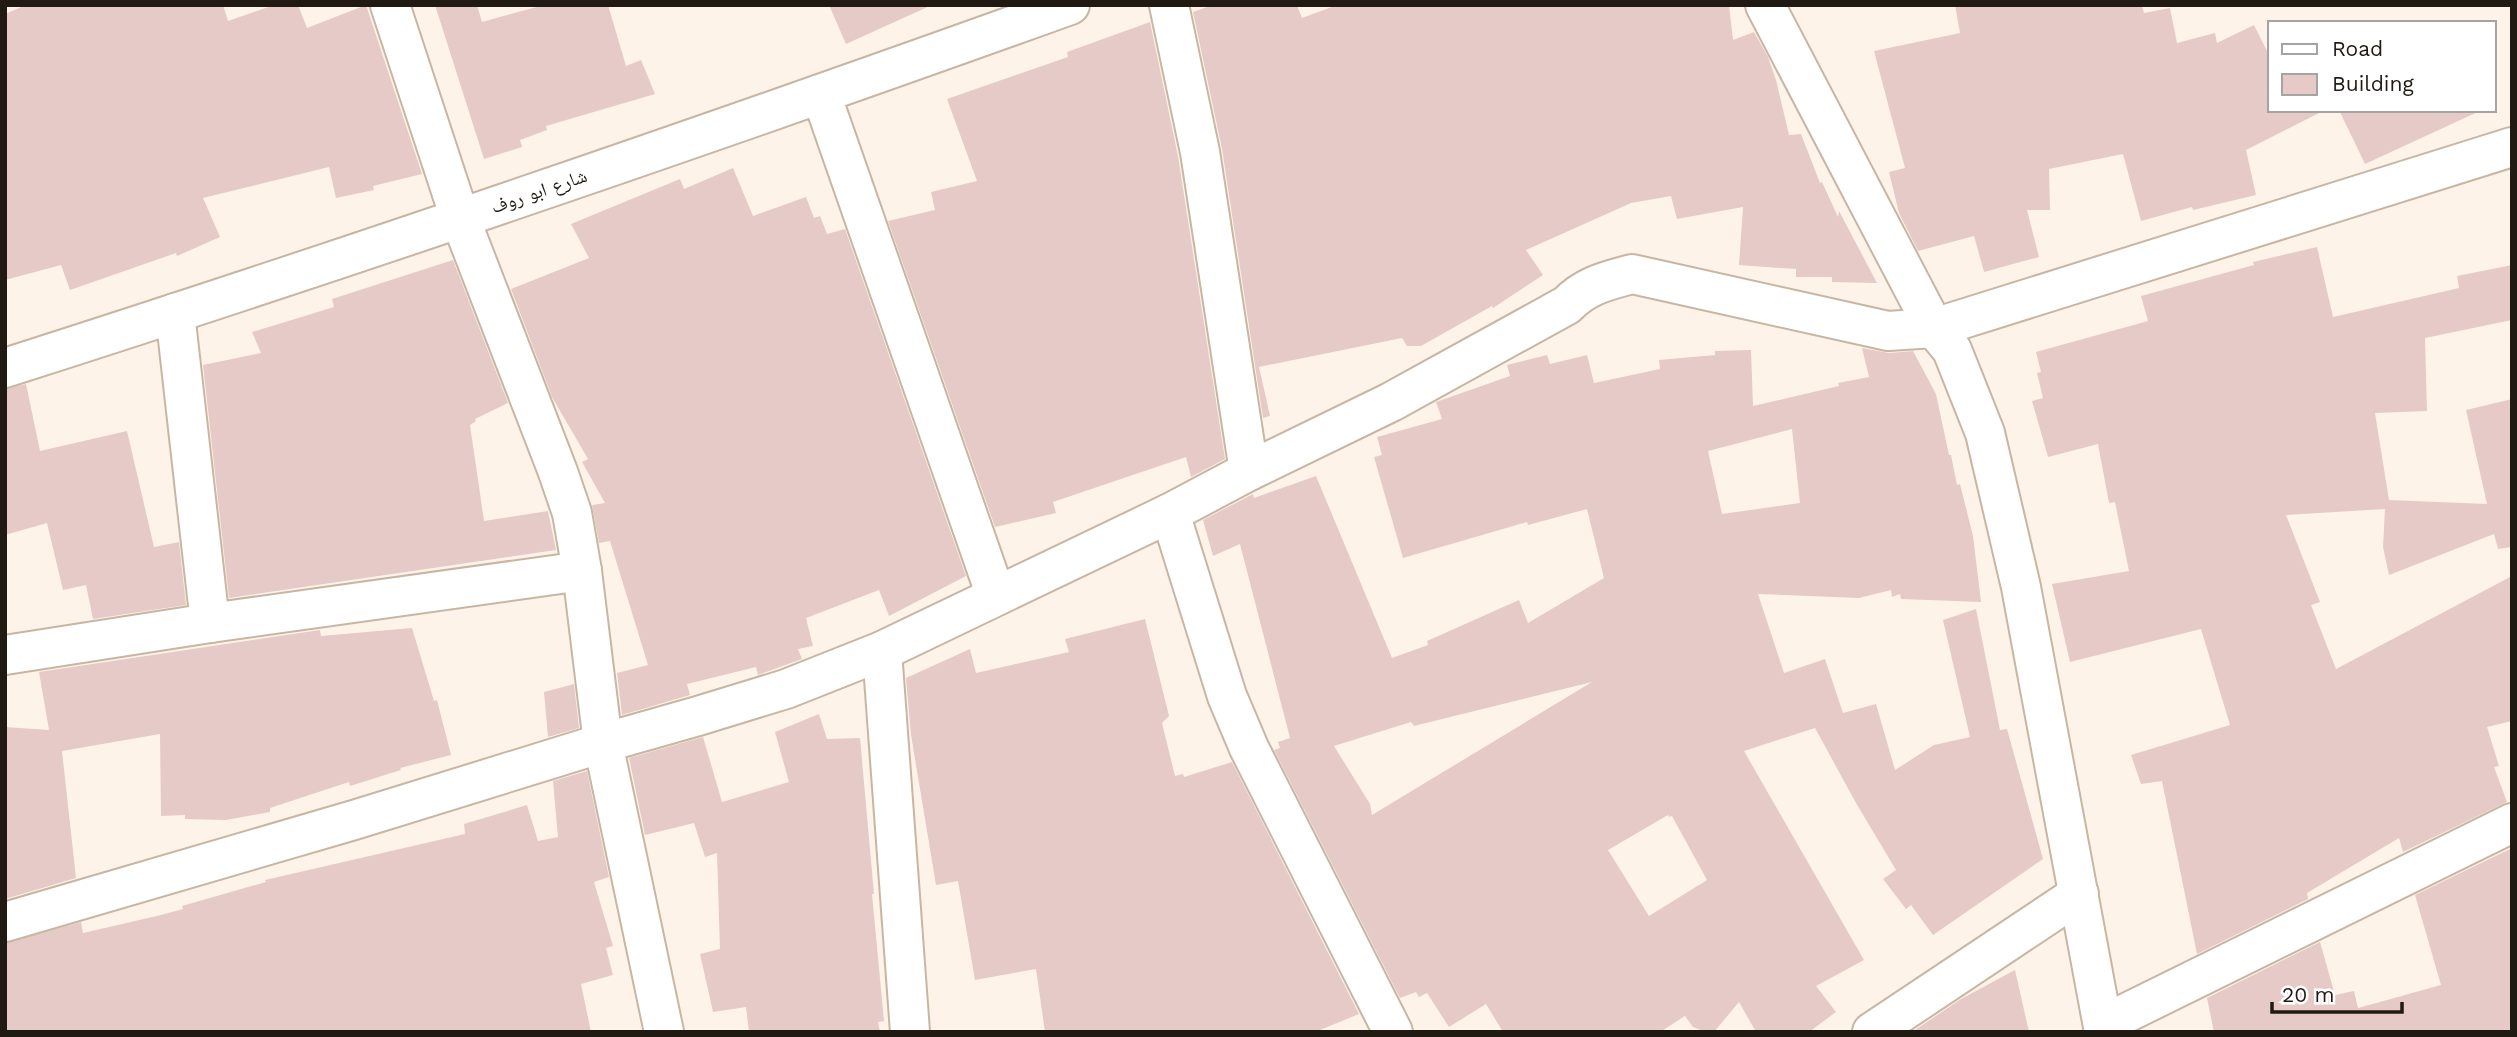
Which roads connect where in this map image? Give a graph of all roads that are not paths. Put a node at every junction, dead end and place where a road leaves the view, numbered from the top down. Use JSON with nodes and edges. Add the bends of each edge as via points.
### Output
{"nodes":[{"id":1,"x":390,"y":5,"type":"edge"},
{"id":2,"x":1070,"y":5,"type":"edge"},
{"id":3,"x":1169,"y":5,"type":"edge"},
{"id":4,"x":1765,"y":5,"type":"edge"},
{"id":5,"x":821,"y":94,"type":"junction"},
{"id":6,"x":2512,"y":147,"type":"edge"},
{"id":7,"x":460,"y":218,"type":"junction"},
{"id":8,"x":175,"y":313,"type":"junction"},
{"id":9,"x":1934,"y":328,"type":"junction"},
{"id":10,"x":5,"y":368,"type":"edge"},
{"id":11,"x":1249,"y":471,"type":"junction"},
{"id":12,"x":1170,"y":513,"type":"junction"},
{"id":13,"x":582,"y":571,"type":"junction"},
{"id":14,"x":996,"y":596,"type":"junction"},
{"id":15,"x":211,"y":623,"type":"junction"},
{"id":16,"x":882,"y":651,"type":"junction"},
{"id":17,"x":5,"y":655,"type":"edge"},
{"id":18,"x":603,"y":743,"type":"junction"},
{"id":19,"x":2512,"y":823,"type":"edge"},
{"id":20,"x":2079,"y":894,"type":"junction"},
{"id":21,"x":5,"y":922,"type":"edge"},
{"id":22,"x":2104,"y":1028,"type":"edge"},
{"id":23,"x":664,"y":1032,"type":"edge"},
{"id":24,"x":910,"y":1032,"type":"edge"},
{"id":25,"x":1393,"y":1032,"type":"edge"},
{"id":26,"x":1872,"y":1032,"type":"edge"}],
"edges":[{"from":1,"to":7,"type":"street"},
{"from":2,"to":5,"type":"street","name":"شارع ابو روف"},
{"from":3,"to":11,"type":"street","via":[[1200,152]]},
{"from":4,"to":9,"type":"street"},
{"from":5,"to":7,"type":"street","name":"شارع ابو روف"},
{"from":5,"to":14,"type":"street"},
{"from":6,"to":9,"type":"street"},
{"from":7,"to":8,"type":"street","name":"شارع ابو روف"},
{"from":7,"to":13,"type":"street","via":[[558,472],[572,513]]},
{"from":8,"to":10,"type":"street","name":"شارع ابو روف"},
{"from":8,"to":15,"type":"street"},
{"from":9,"to":11,"type":"street","via":[[1888,331],[1632,275],[1596,284],[1567,305],[1391,402]]},
{"from":9,"to":20,"type":"street","via":[[1952,349],[1985,433],[2021,587]]},
{"from":11,"to":12,"type":"street"},
{"from":12,"to":14,"type":"street"},
{"from":12,"to":25,"type":"street","via":[[1227,696],[1249,748]]},
{"from":13,"to":15,"type":"street"},
{"from":13,"to":18,"type":"street"},
{"from":14,"to":16,"type":"street"},
{"from":15,"to":17,"type":"street"},
{"from":16,"to":18,"type":"street","via":[[786,688]]},
{"from":16,"to":24,"type":"street"},
{"from":18,"to":21,"type":"street"},
{"from":18,"to":23,"type":"street"},
{"from":19,"to":22,"type":"street"},
{"from":20,"to":22,"type":"street"},
{"from":20,"to":26,"type":"street"}]}
